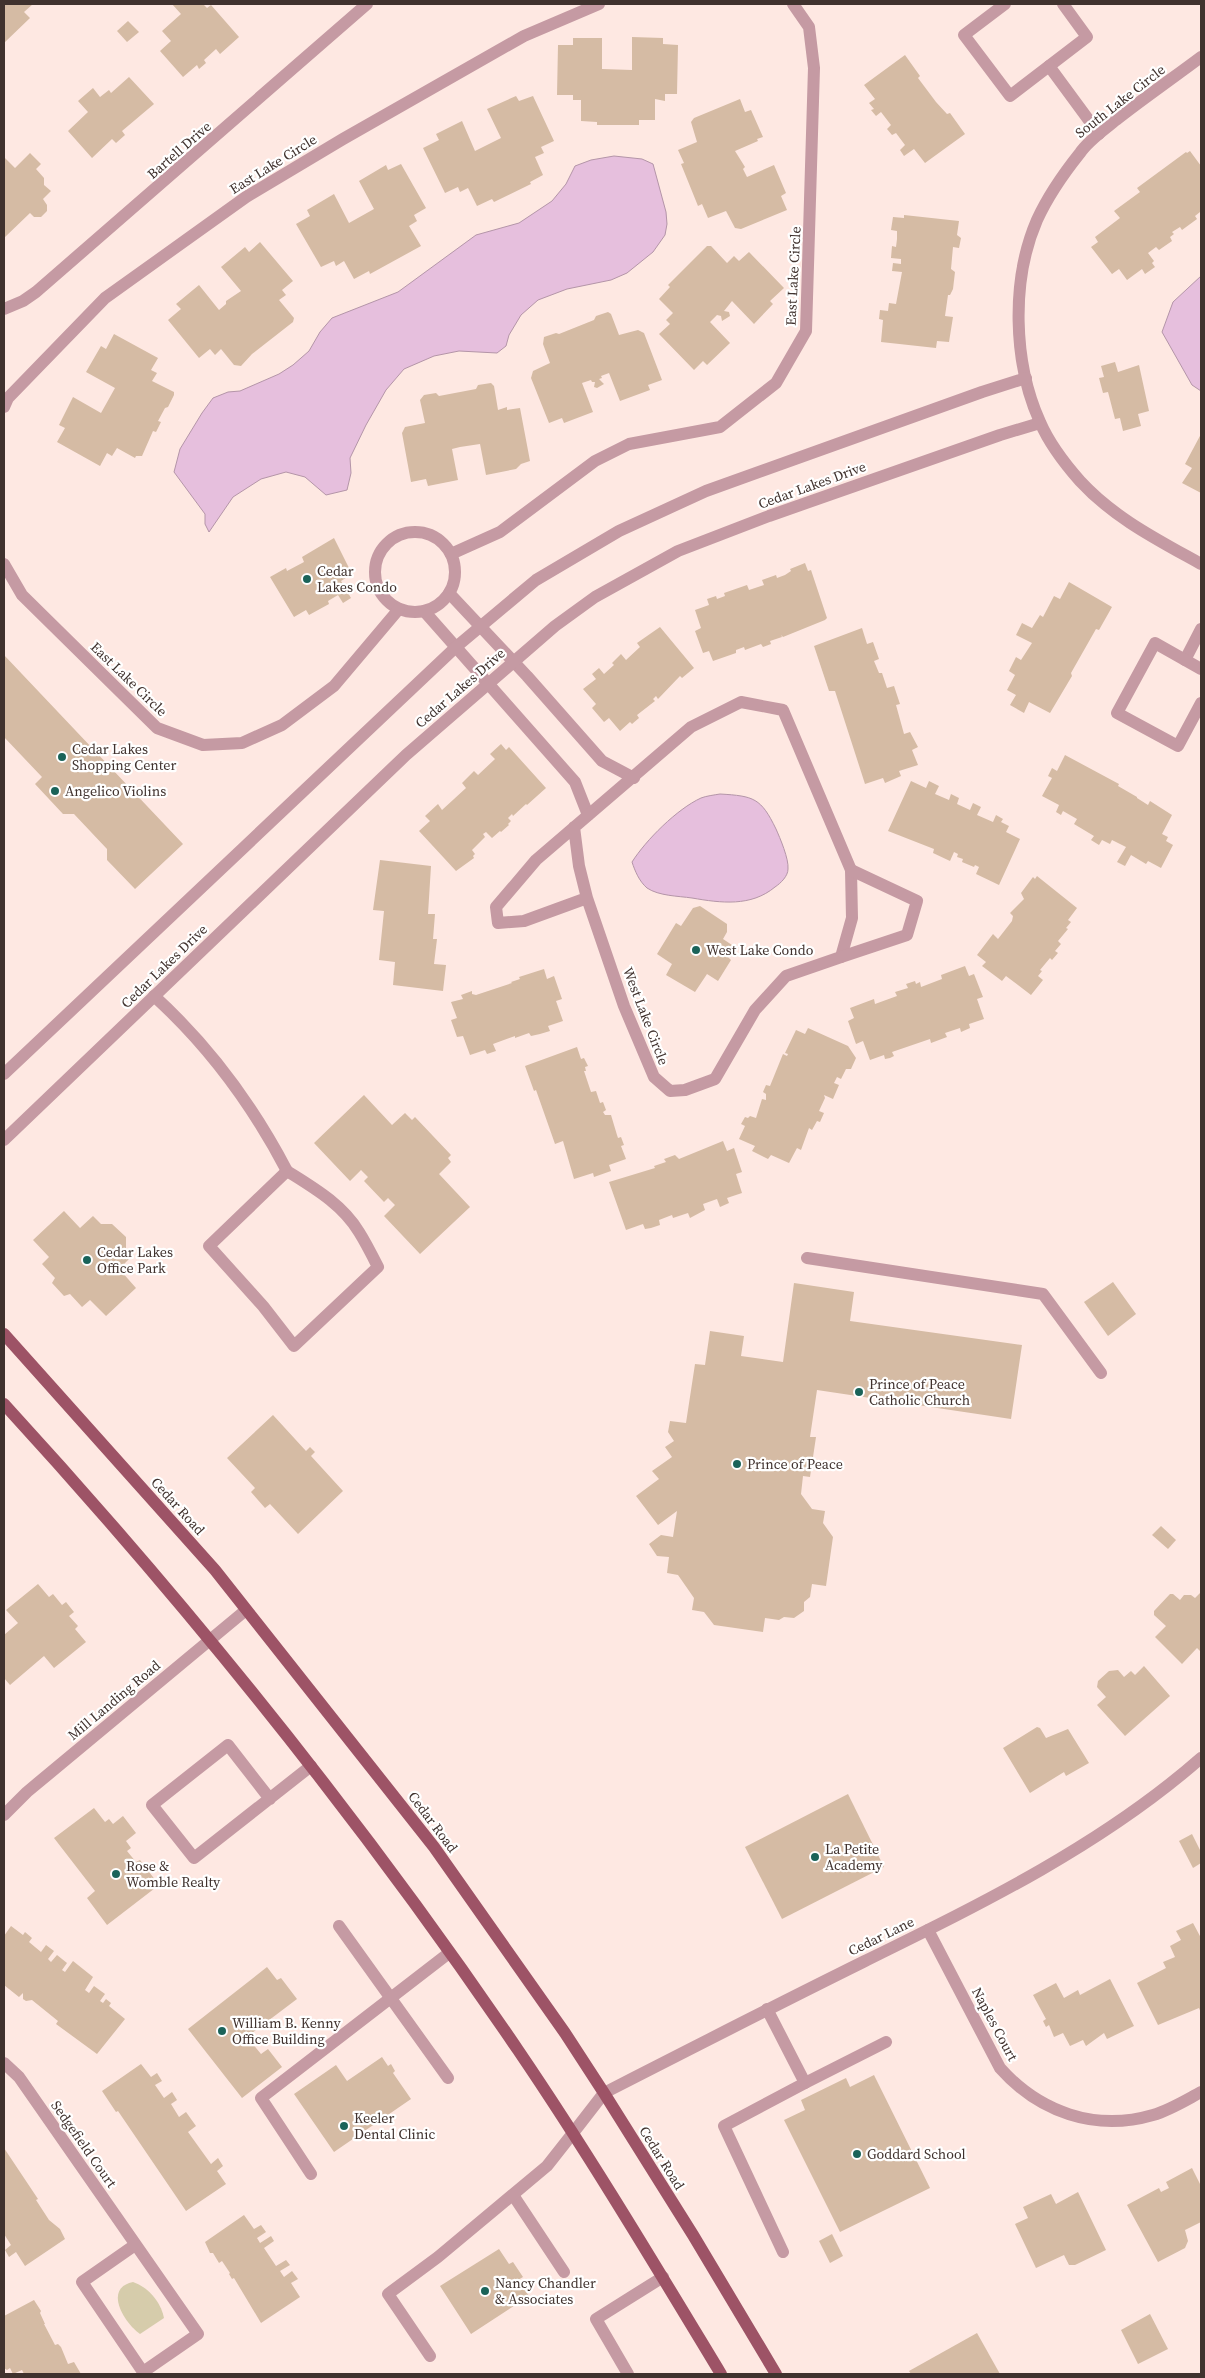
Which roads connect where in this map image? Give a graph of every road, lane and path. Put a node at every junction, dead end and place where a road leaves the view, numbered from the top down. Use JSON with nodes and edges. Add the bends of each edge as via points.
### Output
{"nodes":[{"id":1,"x":367,"y":4,"type":"edge"},
{"id":2,"x":599,"y":4,"type":"edge"},
{"id":3,"x":794,"y":4,"type":"edge"},
{"id":4,"x":1005,"y":4,"type":"edge"},
{"id":5,"x":1063,"y":4,"type":"edge"},
{"id":6,"x":1201,"y":57,"type":"edge"},
{"id":7,"x":1048,"y":66,"type":"junction"},
{"id":8,"x":1099,"y":134,"type":"junction"},
{"id":9,"x":4,"y":309,"type":"edge"},
{"id":10,"x":1026,"y":378,"type":"junction"},
{"id":11,"x":4,"y":407,"type":"edge"},
{"id":12,"x":1040,"y":423,"type":"junction"},
{"id":13,"x":451,"y":554,"type":"junction"},
{"id":14,"x":4,"y":564,"type":"edge"},
{"id":15,"x":1201,"y":564,"type":"edge"},
{"id":16,"x":449,"y":593,"type":"junction"},
{"id":17,"x":399,"y":608,"type":"junction"},
{"id":18,"x":424,"y":611,"type":"junction"},
{"id":19,"x":481,"y":626,"type":"junction"},
{"id":20,"x":1201,"y":628,"type":"edge"},
{"id":21,"x":456,"y":647,"type":"junction"},
{"id":22,"x":1185,"y":660,"type":"junction"},
{"id":23,"x":513,"y":661,"type":"junction"},
{"id":24,"x":1201,"y":669,"type":"edge"},
{"id":25,"x":488,"y":684,"type":"junction"},
{"id":26,"x":1201,"y":703,"type":"edge"},
{"id":27,"x":634,"y":778,"type":"junction"},
{"id":28,"x":588,"y":815,"type":"junction"},
{"id":29,"x":574,"y":827,"type":"junction"},
{"id":30,"x":851,"y":870,"type":"junction"},
{"id":31,"x":587,"y":898,"type":"junction"},
{"id":32,"x":841,"y":957,"type":"junction"},
{"id":33,"x":154,"y":996,"type":"junction"},
{"id":34,"x":4,"y":1074,"type":"edge"},
{"id":35,"x":4,"y":1140,"type":"edge"},
{"id":36,"x":287,"y":1171,"type":"junction"},
{"id":37,"x":807,"y":1258,"type":"dead end"},
{"id":38,"x":4,"y":1334,"type":"edge"},
{"id":39,"x":1102,"y":1373,"type":"dead end"},
{"id":40,"x":4,"y":1404,"type":"edge"},
{"id":41,"x":246,"y":1610,"type":"junction"},
{"id":42,"x":211,"y":1640,"type":"junction"},
{"id":43,"x":1201,"y":1758,"type":"edge"},
{"id":44,"x":311,"y":1766,"type":"junction"},
{"id":45,"x":270,"y":1799,"type":"junction"},
{"id":46,"x":4,"y":1815,"type":"edge"},
{"id":47,"x":340,"y":1926,"type":"dead end"},
{"id":48,"x":928,"y":1930,"type":"junction"},
{"id":49,"x":449,"y":1953,"type":"junction"},
{"id":50,"x":390,"y":1998,"type":"junction"},
{"id":51,"x":767,"y":2009,"type":"junction"},
{"id":52,"x":886,"y":2042,"type":"dead end"},
{"id":53,"x":4,"y":2063,"type":"edge"},
{"id":54,"x":448,"y":2078,"type":"dead end"},
{"id":55,"x":805,"y":2083,"type":"junction"},
{"id":56,"x":1201,"y":2092,"type":"edge"},
{"id":57,"x":604,"y":2093,"type":"junction"},
{"id":58,"x":573,"y":2133,"type":"junction"},
{"id":59,"x":311,"y":2174,"type":"dead end"},
{"id":60,"x":512,"y":2195,"type":"junction"},
{"id":61,"x":135,"y":2245,"type":"junction"},
{"id":62,"x":783,"y":2252,"type":"dead end"},
{"id":63,"x":564,"y":2272,"type":"dead end"},
{"id":64,"x":663,"y":2277,"type":"junction"},
{"id":65,"x":430,"y":2356,"type":"dead end"},
{"id":66,"x":628,"y":2374,"type":"edge"},
{"id":67,"x":721,"y":2374,"type":"edge"},
{"id":68,"x":776,"y":2374,"type":"edge"}],
"edges":[{"from":1,"to":9,"type":"street","name":"Bartell Drive","via":[[36,292]]},
{"from":2,"to":11,"type":"street","name":"East Lake Circle","via":[[524,36],[246,197],[105,298],[8,398]]},
{"from":3,"to":13,"type":"street","name":"East Lake Circle","via":[[809,27],[814,68],[806,331],[776,383],[720,426],[629,444],[595,460],[500,532]]},
{"from":4,"to":7,"type":"street","via":[[964,35],[1010,96]]},
{"from":5,"to":7,"type":"street","via":[[1087,37]]},
{"from":6,"to":8,"type":"street","name":"South Lake Circle"},
{"from":7,"to":8,"type":"street"},
{"from":8,"to":10,"type":"street","name":"South Lake Circle","via":[[1081,151],[1049,197],[1028,247],[1022,277],[1019,336]]},
{"from":10,"to":12,"type":"street","name":"South Lake Circle"},
{"from":10,"to":19,"type":"street","via":[[706,491],[619,531],[536,580]]},
{"from":12,"to":15,"type":"street","name":"South Lake Circle","via":[[1080,481],[1120,517]]},
{"from":12,"to":23,"type":"street","name":"Cedar Lakes Drive","via":[[678,550],[595,597]]},
{"from":13,"to":16,"type":"street","via":[[455,567]]},
{"from":13,"to":17,"type":"street","via":[[443,543],[418,532],[404,533],[382,549],[376,562],[375,576],[387,601]]},
{"from":14,"to":17,"type":"street","name":"East Lake Circle","via":[[22,595],[157,728],[203,745],[242,743],[282,726],[334,686]]},
{"from":16,"to":18,"type":"street","via":[[439,604]]},
{"from":16,"to":19,"type":"street"},
{"from":17,"to":18,"type":"street"},
{"from":18,"to":21,"type":"street"},
{"from":19,"to":21,"type":"street"},
{"from":19,"to":23,"type":"street"},
{"from":20,"to":22,"type":"street"},
{"from":21,"to":25,"type":"street"},
{"from":21,"to":34,"type":"street"},
{"from":22,"to":24,"type":"street"},
{"from":22,"to":26,"type":"street","via":[[1155,643],[1117,713],[1178,746]]},
{"from":23,"to":25,"type":"street","name":"Cedar Lakes Drive"},
{"from":23,"to":27,"type":"street","via":[[602,760]]},
{"from":25,"to":28,"type":"street","via":[[576,782]]},
{"from":25,"to":33,"type":"street","name":"Cedar Lakes Drive","via":[[406,755]]},
{"from":27,"to":28,"type":"street"},
{"from":27,"to":30,"type":"street","via":[[691,727],[741,702],[783,710]]},
{"from":28,"to":29,"type":"street"},
{"from":29,"to":31,"type":"street","name":"West Lake Circle"},
{"from":29,"to":31,"type":"street","via":[[536,860],[496,907],[498,923],[524,921]]},
{"from":30,"to":32,"type":"street","via":[[852,918]]},
{"from":30,"to":32,"type":"street","name":"West Lake Circle","via":[[916,902],[907,935]]},
{"from":31,"to":32,"type":"street","name":"West Lake Circle","via":[[624,1006],[654,1077],[670,1090],[685,1090],[714,1078],[755,1010],[786,976]]},
{"from":33,"to":35,"type":"street","name":"Cedar Lakes Drive"},
{"from":33,"to":36,"type":"street","via":[[200,1042],[242,1096]]},
{"from":36,"to":36,"type":"street","via":[[341,1209],[359,1231],[378,1267],[294,1346],[209,1246]]},
{"from":37,"to":39,"type":"street","via":[[1043,1294]]},
{"from":38,"to":41,"type":"main road","name":"Cedar Road","via":[[215,1570]]},
{"from":40,"to":42,"type":"main road"},
{"from":41,"to":42,"type":"street","name":"Mill Landing Road"},
{"from":41,"to":57,"type":"main road","name":"Cedar Road","via":[[434,1847]]},
{"from":42,"to":44,"type":"main road"},
{"from":42,"to":46,"type":"street","name":"Mill Landing Road","via":[[27,1792]]},
{"from":43,"to":48,"type":"street","name":"Cedar Lane","via":[[1168,1786],[1098,1835],[1042,1870]]},
{"from":44,"to":45,"type":"street"},
{"from":44,"to":49,"type":"main road"},
{"from":45,"to":45,"type":"street","via":[[194,1858],[152,1805],[228,1745]]},
{"from":47,"to":50,"type":"street"},
{"from":48,"to":51,"type":"street","name":"Cedar Lane"},
{"from":48,"to":56,"type":"street","name":"Naples Court","via":[[1000,2068],[1016,2087],[1036,2101],[1070,2115],[1117,2121],[1152,2115]]},
{"from":49,"to":50,"type":"street"},
{"from":49,"to":58,"type":"main road"},
{"from":50,"to":54,"type":"street"},
{"from":50,"to":59,"type":"street","via":[[261,2098]]},
{"from":51,"to":55,"type":"street"},
{"from":51,"to":57,"type":"street","name":"Cedar Lane"},
{"from":52,"to":55,"type":"street"},
{"from":53,"to":61,"type":"street","name":"Sedgefield Court","via":[[19,2077]]},
{"from":55,"to":62,"type":"street","via":[[724,2126]]},
{"from":57,"to":58,"type":"street","name":"Cedar Lane"},
{"from":57,"to":68,"type":"main road","name":"Cedar Road"},
{"from":58,"to":60,"type":"street","name":"Cedar Lane","via":[[547,2166]]},
{"from":58,"to":64,"type":"main road"},
{"from":60,"to":63,"type":"street"},
{"from":60,"to":65,"type":"street","name":"Cedar Lane","via":[[388,2294]]},
{"from":61,"to":61,"type":"street","name":"Sedgefield Court","via":[[198,2334],[143,2372],[82,2282]]},
{"from":64,"to":66,"type":"street","via":[[596,2319]]},
{"from":64,"to":67,"type":"main road"}]}
